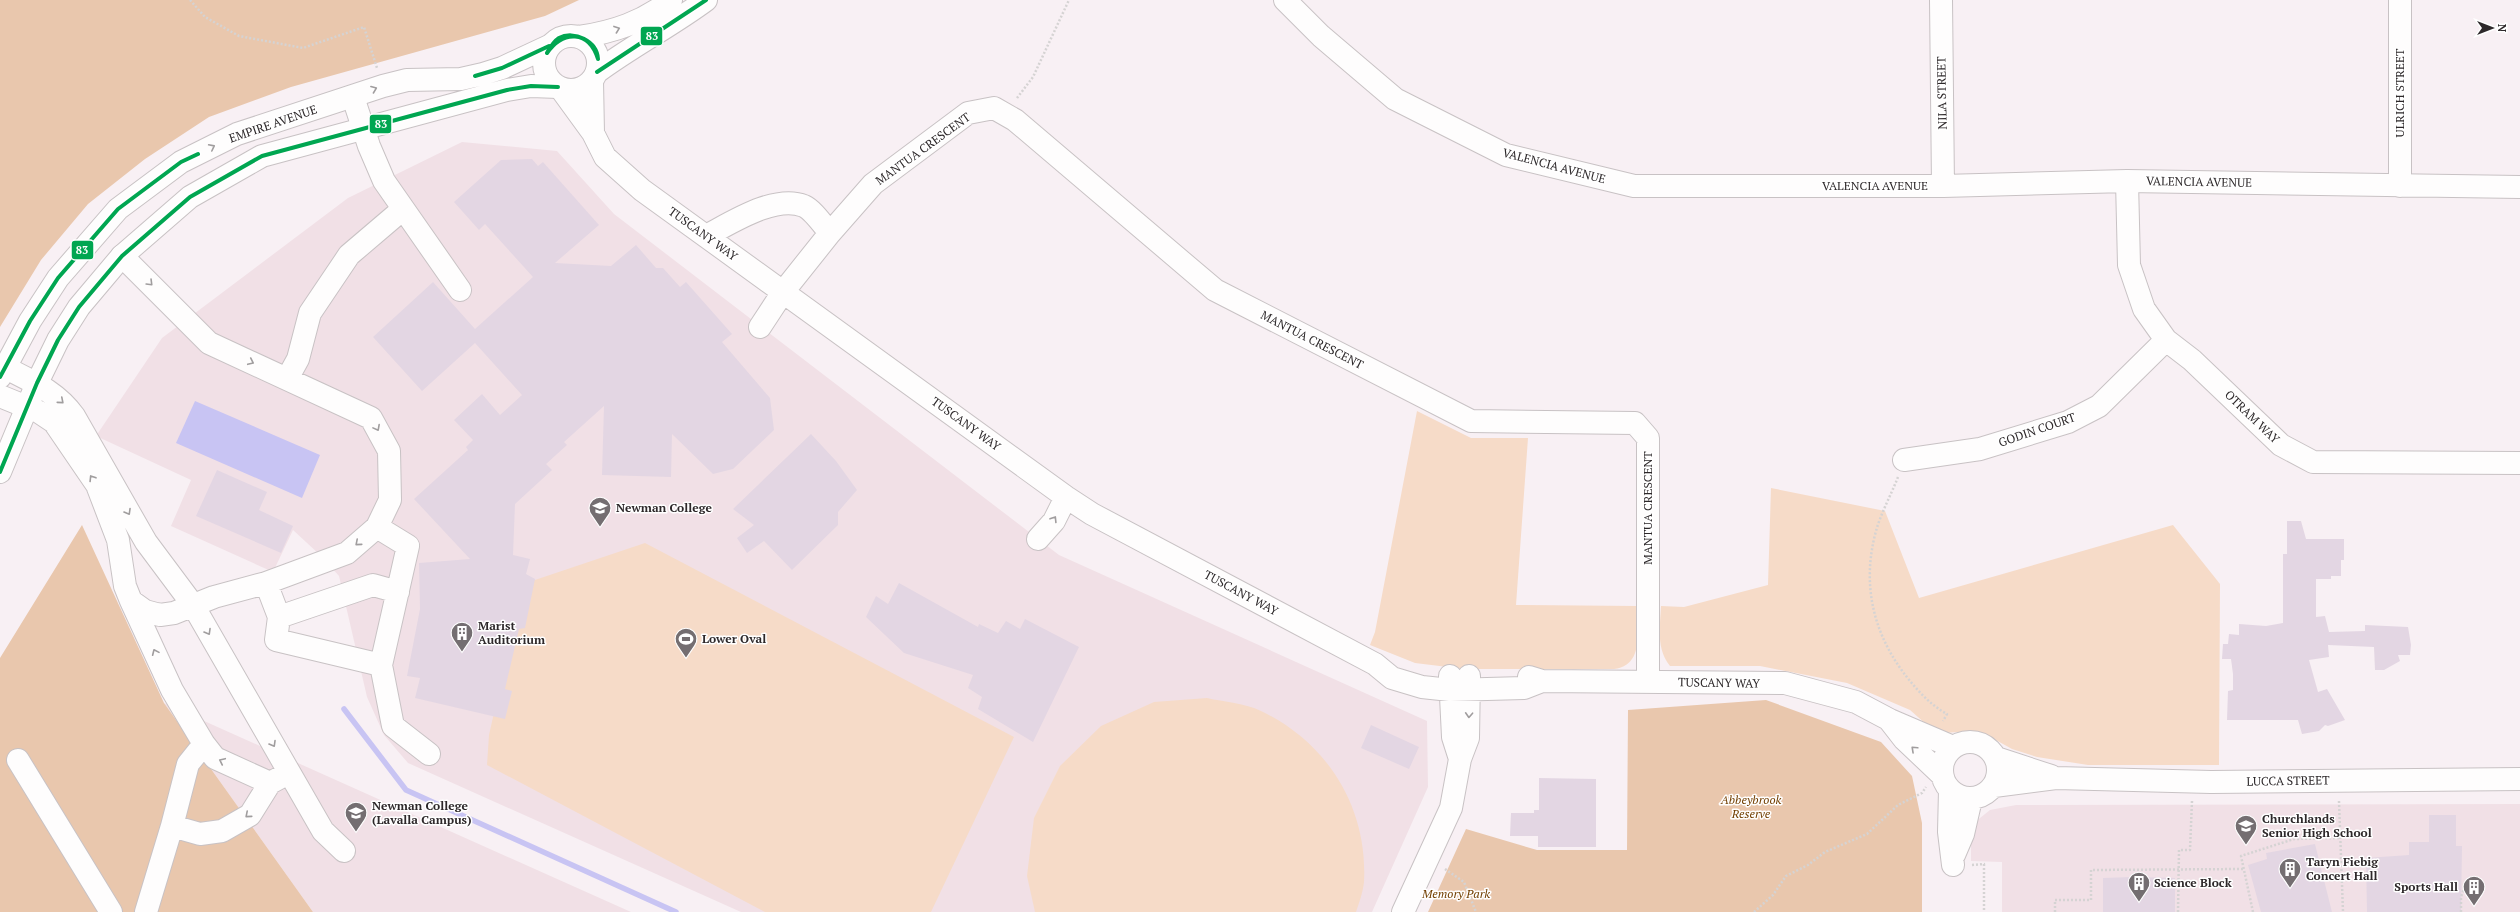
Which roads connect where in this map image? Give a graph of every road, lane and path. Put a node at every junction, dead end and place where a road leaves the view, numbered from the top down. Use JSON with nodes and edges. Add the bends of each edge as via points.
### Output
{"nodes":[{"id":1,"x":190,"y":0,"type":"edge"},
{"id":2,"x":671,"y":0,"type":"edge"},
{"id":3,"x":706,"y":0,"type":"edge"},
{"id":4,"x":1068,"y":0,"type":"edge"},
{"id":5,"x":1285,"y":0,"type":"edge"},
{"id":6,"x":1941,"y":0,"type":"edge"},
{"id":7,"x":2400,"y":0,"type":"edge"},
{"id":8,"x":579,"y":36,"type":"junction"},
{"id":9,"x":549,"y":46,"type":"junction"},
{"id":10,"x":377,"y":66,"type":"dead end"},
{"id":11,"x":594,"y":77,"type":"junction"},
{"id":12,"x":560,"y":88,"type":"junction"},
{"id":13,"x":353,"y":97,"type":"junction"},
{"id":14,"x":1004,"y":114,"type":"junction"},
{"id":15,"x":363,"y":128,"type":"junction"},
{"id":16,"x":593,"y":133,"type":"junction"},
{"id":17,"x":2127,"y":181,"type":"junction"},
{"id":18,"x":1943,"y":186,"type":"junction"},
{"id":19,"x":2400,"y":186,"type":"junction"},
{"id":20,"x":2520,"y":187,"type":"edge"},
{"id":21,"x":403,"y":208,"type":"junction"},
{"id":22,"x":830,"y":233,"type":"junction"},
{"id":23,"x":706,"y":236,"type":"junction"},
{"id":24,"x":122,"y":256,"type":"junction"},
{"id":25,"x":460,"y":290,"type":"dead end"},
{"id":26,"x":783,"y":292,"type":"junction"},
{"id":27,"x":760,"y":327,"type":"dead end"},
{"id":28,"x":2166,"y":340,"type":"junction"},
{"id":29,"x":2,"y":372,"type":"edge"},
{"id":30,"x":287,"y":379,"type":"junction"},
{"id":31,"x":37,"y":383,"type":"junction"},
{"id":32,"x":0,"y":396,"type":"edge"},
{"id":33,"x":27,"y":407,"type":"junction"},
{"id":34,"x":1904,"y":460,"type":"joint"},
{"id":35,"x":2520,"y":463,"type":"edge"},
{"id":36,"x":0,"y":472,"type":"edge"},
{"id":37,"x":1066,"y":497,"type":"junction"},
{"id":38,"x":377,"y":527,"type":"junction"},
{"id":39,"x":1038,"y":539,"type":"dead end"},
{"id":40,"x":266,"y":583,"type":"junction"},
{"id":41,"x":398,"y":592,"type":"junction"},
{"id":42,"x":131,"y":601,"type":"junction"},
{"id":43,"x":192,"y":605,"type":"junction"},
{"id":44,"x":279,"y":617,"type":"junction"},
{"id":45,"x":380,"y":666,"type":"junction"},
{"id":46,"x":1648,"y":682,"type":"junction"},
{"id":47,"x":1459,"y":683,"type":"junction"},
{"id":48,"x":1890,"y":720,"type":"junction"},
{"id":49,"x":1931,"y":739,"type":"junction"},
{"id":50,"x":204,"y":744,"type":"junction"},
{"id":51,"x":1953,"y":747,"type":"junction"},
{"id":52,"x":429,"y":754,"type":"dead end"},
{"id":53,"x":1996,"y":758,"type":"junction"},
{"id":54,"x":18,"y":760,"type":"dead end"},
{"id":55,"x":289,"y":772,"type":"junction"},
{"id":56,"x":2056,"y":778,"type":"junction"},
{"id":57,"x":2520,"y":779,"type":"edge"},
{"id":58,"x":270,"y":783,"type":"junction"},
{"id":59,"x":1940,"y":783,"type":"junction"},
{"id":60,"x":1994,"y":786,"type":"junction"},
{"id":61,"x":1971,"y":799,"type":"junction"},
{"id":62,"x":2192,"y":799,"type":"dead end"},
{"id":63,"x":2338,"y":799,"type":"dead end"},
{"id":64,"x":172,"y":826,"type":"junction"},
{"id":65,"x":2340,"y":838,"type":"junction"},
{"id":66,"x":344,"y":851,"type":"dead end"},
{"id":67,"x":1428,"y":857,"type":"junction"},
{"id":68,"x":1958,"y":862,"type":"junction"},
{"id":69,"x":2244,"y":869,"type":"junction"},
{"id":70,"x":2178,"y":870,"type":"junction"},
{"id":71,"x":2465,"y":885,"type":"dead end"},
{"id":72,"x":111,"y":912,"type":"edge"},
{"id":73,"x":146,"y":912,"type":"edge"},
{"id":74,"x":1403,"y":912,"type":"edge"},
{"id":75,"x":1476,"y":912,"type":"edge"},
{"id":76,"x":1754,"y":912,"type":"edge"},
{"id":77,"x":1984,"y":912,"type":"edge"},
{"id":78,"x":2055,"y":912,"type":"edge"},
{"id":79,"x":2178,"y":912,"type":"edge"},
{"id":80,"x":2253,"y":912,"type":"edge"},
{"id":81,"x":2344,"y":912,"type":"edge"},
{"id":82,"x":2461,"y":912,"type":"edge"}],
"edges":[{"from":1,"to":10,"type":"path","via":[[205,17],[239,36],[303,48],[364,27]]},
{"from":8,"to":2,"type":"street","one_way":true,"via":[[607,33],[640,20]]},
{"from":3,"to":11,"type":"street","via":[[676,23],[645,39]]},
{"from":4,"to":14,"type":"path","via":[[1033,77]]},
{"from":5,"to":18,"type":"street","name":"VALENCIA AVENUE","via":[[1320,36],[1395,99],[1506,155],[1634,186]]},
{"from":6,"to":18,"type":"street","name":"NILA STREET"},
{"from":7,"to":19,"type":"street","name":"ULRICH STREET"},
{"from":8,"to":9,"type":"street","via":[[562,37]]},
{"from":8,"to":11,"type":"street","via":[[587,40],[597,55]]},
{"from":9,"to":12,"type":"street","via":[[544,57],[544,69],[549,80]]},
{"from":13,"to":9,"type":"street","name":"EMPIRE AVENUE","one_way":true,"via":[[408,80],[461,79],[483,74]]},
{"from":11,"to":12,"type":"street","via":[[583,88],[572,91]]},
{"from":11,"to":16,"type":"street","name":"TUSCANY WAY"},
{"from":12,"to":15,"type":"street","via":[[531,86],[507,90]]},
{"from":12,"to":16,"type":"street","name":"TUSCANY WAY"},
{"from":13,"to":15,"type":"street"},
{"from":29,"to":13,"type":"street","name":"EMPIRE AVENUE","one_way":true,"via":[[58,278],[118,209],[181,162],[237,134]]},
{"from":14,"to":22,"type":"street","name":"MANTUA CRESCENT","via":[[994,108],[968,113],[873,184]]},
{"from":14,"to":46,"type":"street","name":"MANTUA CRESCENT","via":[[1016,120],[1215,290],[1471,421],[1635,423],[1648,438]]},
{"from":15,"to":21,"type":"street","via":[[384,181]]},
{"from":15,"to":24,"type":"street","via":[[262,156],[190,197]]},
{"from":16,"to":23,"type":"street","name":"TUSCANY WAY","via":[[605,156],[626,176]]},
{"from":17,"to":18,"type":"street","name":"VALENCIA AVENUE"},
{"from":17,"to":19,"type":"street","name":"VALENCIA AVENUE"},
{"from":17,"to":28,"type":"street","name":"OTRAM WAY","via":[[2129,265],[2144,309]]},
{"from":19,"to":20,"type":"street","name":"VALENCIA AVENUE"},
{"from":21,"to":25,"type":"street"},
{"from":21,"to":30,"type":"street","via":[[349,255],[310,313],[298,359]]},
{"from":22,"to":23,"type":"street","via":[[804,206],[781,202]]},
{"from":22,"to":26,"type":"street","name":"MANTUA CRESCENT"},
{"from":23,"to":26,"type":"street","name":"TUSCANY WAY"},
{"from":24,"to":30,"type":"street","one_way":true,"via":[[210,343]]},
{"from":24,"to":31,"type":"street","via":[[79,307],[58,340]]},
{"from":26,"to":27,"type":"street","name":"MANTUA CRESCENT"},
{"from":26,"to":37,"type":"street","name":"TUSCANY WAY"},
{"from":28,"to":34,"type":"street","name":"GODIN COURT","via":[[2099,406],[2068,422],[1980,449]]},
{"from":28,"to":35,"type":"street","name":"OTRAM WAY","via":[[2192,360],[2281,445],[2313,462]]},
{"from":29,"to":31,"type":"street"},
{"from":30,"to":38,"type":"street","one_way":true,"via":[[371,418],[389,451],[390,500]]},
{"from":31,"to":33,"type":"street"},
{"from":31,"to":43,"type":"street","one_way":true,"via":[[64,401],[98,455],[146,542]]},
{"from":32,"to":33,"type":"street"},
{"from":33,"to":36,"type":"street"},
{"from":42,"to":33,"type":"street","one_way":true,"via":[[125,586],[118,540],[97,486],[54,422]]},
{"from":34,"to":49,"type":"path","via":[[1876,531],[1870,589],[1875,621],[1884,644],[1910,681],[1938,709],[1947,714]]},
{"from":39,"to":37,"type":"street","one_way":true,"via":[[1054,521]]},
{"from":37,"to":47,"type":"street","name":"TUSCANY WAY","via":[[1132,535],[1375,664],[1392,678],[1422,687]]},
{"from":38,"to":40,"type":"street","one_way":true,"via":[[346,553]]},
{"from":38,"to":41,"type":"street","via":[[408,546]]},
{"from":40,"to":43,"type":"street"},
{"from":40,"to":44,"type":"street"},
{"from":41,"to":44,"type":"street","via":[[373,585]]},
{"from":41,"to":45,"type":"street"},
{"from":42,"to":43,"type":"street","via":[[145,611],[160,614],[174,613]]},
{"from":50,"to":42,"type":"street","one_way":true,"via":[[172,690]]},
{"from":43,"to":55,"type":"street","one_way":true},
{"from":44,"to":45,"type":"street","via":[[276,640]]},
{"from":45,"to":52,"type":"street","via":[[393,726]]},
{"from":46,"to":47,"type":"street","name":"TUSCANY WAY","via":[[1542,681],[1523,675]]},
{"from":46,"to":48,"type":"street","name":"TUSCANY WAY","via":[[1785,683],[1856,702]]},
{"from":47,"to":67,"type":"street","via":[[1468,738],[1460,759],[1451,808]]},
{"from":48,"to":49,"type":"street","name":"TUSCANY WAY"},
{"from":59,"to":48,"type":"street","name":"TUSCANY WAY","one_way":true},
{"from":49,"to":51,"type":"street","name":"TUSCANY WAY"},
{"from":58,"to":50,"type":"street","one_way":true,"via":[[215,758]]},
{"from":50,"to":64,"type":"street","via":[[188,764]]},
{"from":51,"to":53,"type":"street","via":[[1962,743],[1983,744]]},
{"from":51,"to":59,"type":"street","via":[[1943,760]]},
{"from":53,"to":56,"type":"street","name":"LUCCA STREET"},
{"from":53,"to":60,"type":"street","via":[[1998,776]]},
{"from":54,"to":72,"type":"street"},
{"from":55,"to":58,"type":"street"},
{"from":55,"to":66,"type":"street","via":[[323,831]]},
{"from":56,"to":57,"type":"street","name":"LUCCA STREET","via":[[2211,782]]},
{"from":56,"to":60,"type":"street","name":"LUCCA STREET"},
{"from":58,"to":64,"type":"street","one_way":true,"via":[[250,815],[222,831],[200,834]]},
{"from":59,"to":61,"type":"street","via":[[1958,797]]},
{"from":59,"to":68,"type":"street","via":[[1949,832]]},
{"from":59,"to":76,"type":"path","via":[[1898,805],[1867,834],[1825,852],[1808,865],[1786,876],[1773,895]]},
{"from":60,"to":61,"type":"street","via":[[1980,797]]},
{"from":61,"to":68,"type":"street"},
{"from":62,"to":70,"type":"path","via":[[2190,850],[2179,850]]},
{"from":63,"to":65,"type":"path"},
{"from":64,"to":73,"type":"street"},
{"from":65,"to":69,"type":"path","via":[[2294,839],[2240,856]]},
{"from":65,"to":81,"type":"path"},
{"from":67,"to":74,"type":"street"},
{"from":67,"to":75,"type":"path","via":[[1464,882]]},
{"from":68,"to":77,"type":"path","via":[[1984,864]]},
{"from":69,"to":70,"type":"path"},
{"from":69,"to":80,"type":"path"},
{"from":70,"to":78,"type":"path","via":[[2091,870],[2091,900],[2055,900]]},
{"from":70,"to":79,"type":"path"},
{"from":71,"to":82,"type":"path","via":[[2461,897]]}]}
